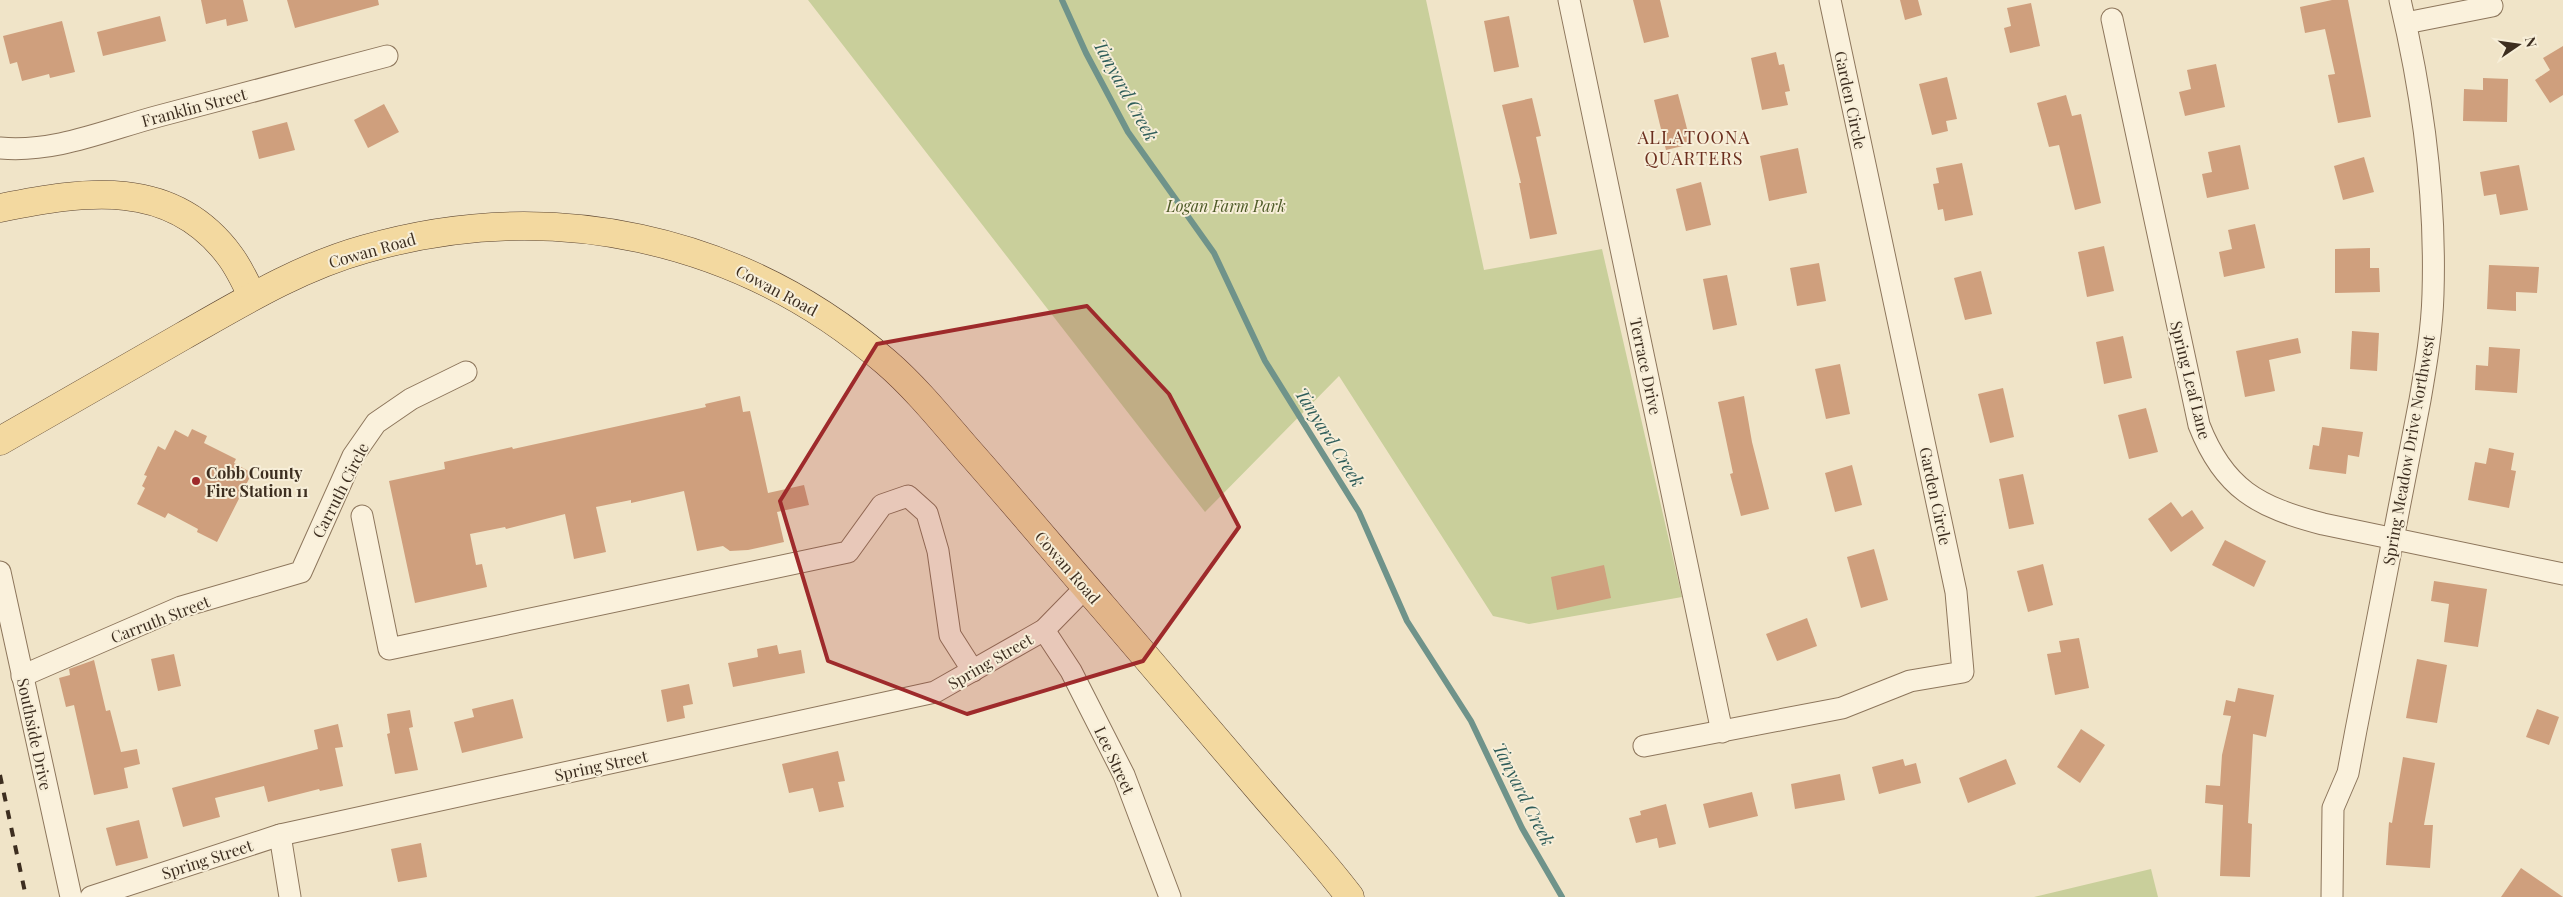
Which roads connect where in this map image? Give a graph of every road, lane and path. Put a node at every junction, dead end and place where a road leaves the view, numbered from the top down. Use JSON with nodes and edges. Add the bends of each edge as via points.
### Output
{"nodes":[{"id":1,"x":1569,"y":0,"type":"edge"},
{"id":2,"x":1830,"y":0,"type":"edge"},
{"id":3,"x":2400,"y":0,"type":"edge"},
{"id":4,"x":2492,"y":6,"type":"dead end"},
{"id":5,"x":2112,"y":19,"type":"dead end"},
{"id":6,"x":2406,"y":23,"type":"junction"},
{"id":7,"x":387,"y":56,"type":"dead end"},
{"id":8,"x":0,"y":148,"type":"edge"},
{"id":9,"x":0,"y":208,"type":"edge"},
{"id":10,"x":252,"y":296,"type":"junction"},
{"id":11,"x":466,"y":372,"type":"dead end"},
{"id":12,"x":0,"y":441,"type":"edge"},
{"id":13,"x":362,"y":516,"type":"dead end"},
{"id":14,"x":2392,"y":538,"type":"junction"},
{"id":15,"x":0,"y":572,"type":"edge"},
{"id":16,"x":301,"y":572,"type":"joint"},
{"id":17,"x":2563,"y":574,"type":"edge"},
{"id":18,"x":1086,"y":587,"type":"junction"},
{"id":19,"x":1044,"y":630,"type":"junction"},
{"id":20,"x":972,"y":671,"type":"junction"},
{"id":21,"x":22,"y":676,"type":"junction"},
{"id":22,"x":1722,"y":732,"type":"junction"},
{"id":23,"x":1644,"y":746,"type":"dead end"},
{"id":24,"x":280,"y":835,"type":"junction"},
{"id":25,"x":71,"y":897,"type":"edge"},
{"id":26,"x":91,"y":897,"type":"edge"},
{"id":27,"x":290,"y":897,"type":"edge"},
{"id":28,"x":1170,"y":897,"type":"edge"},
{"id":29,"x":1350,"y":897,"type":"edge"},
{"id":30,"x":2332,"y":897,"type":"edge"}],
"edges":[{"from":1,"to":22,"type":"street","name":"Terrace Drive"},
{"from":2,"to":22,"type":"street","name":"Garden Circle","via":[[1956,592],[1963,672],[1910,681],[1842,708]]},
{"from":3,"to":6,"type":"street","name":"Spring Meadow Drive Northwest"},
{"from":4,"to":6,"type":"street"},
{"from":5,"to":14,"type":"street","name":"Spring Leaf Lane","via":[[2199,424],[2209,452],[2227,476],[2249,496],[2284,514]]},
{"from":6,"to":14,"type":"street","name":"Spring Meadow Drive Northwest","via":[[2430,172],[2433,296],[2429,347]]},
{"from":7,"to":8,"type":"street","name":"Franklin Street","via":[[64,144],[29,149]]},
{"from":9,"to":10,"type":"main road","via":[[57,198],[102,195],[145,198],[169,205],[191,217],[223,246]]},
{"from":10,"to":12,"type":"main road","name":"Cowan Road"},
{"from":10,"to":18,"type":"main road","name":"Cowan Road","via":[[361,250],[457,229],[490,226],[586,228],[630,235],[730,266],[784,291],[839,324],[889,364],[935,412]]},
{"from":11,"to":16,"type":"street","name":"Carruth Circle","via":[[411,399],[376,424],[353,456]]},
{"from":13,"to":20,"type":"street","via":[[389,649],[848,552],[882,505],[908,496],[927,513],[938,551],[950,635]]},
{"from":14,"to":17,"type":"street","name":"Spring Leaf Lane"},
{"from":14,"to":30,"type":"street","name":"Spring Meadow Drive Northwest","via":[[2348,772],[2333,808]]},
{"from":15,"to":21,"type":"street","name":"Southside Drive"},
{"from":16,"to":21,"type":"street","name":"Carruth Street","via":[[181,607]]},
{"from":18,"to":19,"type":"street","name":"Spring Street"},
{"from":18,"to":29,"type":"main road","name":"Cowan Road"},
{"from":19,"to":20,"type":"street","name":"Spring Street"},
{"from":19,"to":28,"type":"street","name":"Lee Street","via":[[1070,671],[1124,775]]},
{"from":20,"to":24,"type":"street","name":"Spring Street","via":[[935,692]]},
{"from":21,"to":25,"type":"street","name":"Southside Drive"},
{"from":22,"to":23,"type":"street","name":"Garden Circle"},
{"from":24,"to":26,"type":"street","name":"Spring Street"},
{"from":24,"to":27,"type":"street"}]}
